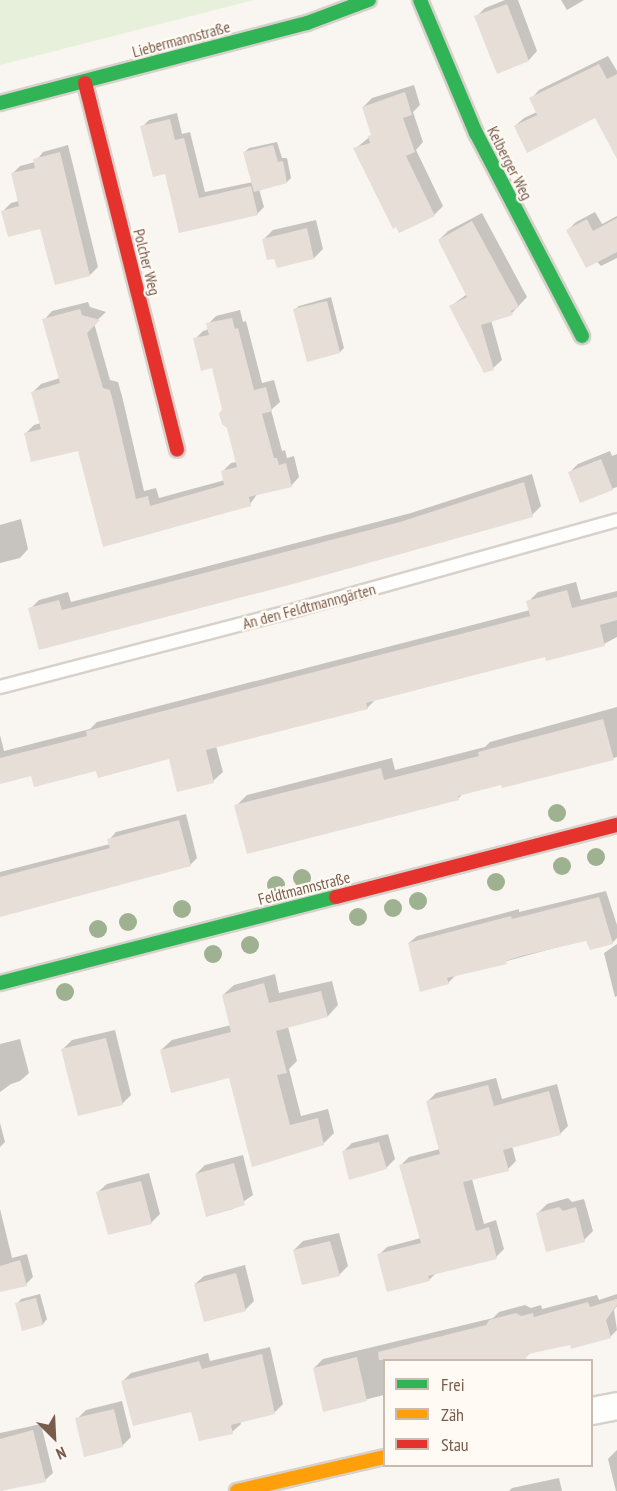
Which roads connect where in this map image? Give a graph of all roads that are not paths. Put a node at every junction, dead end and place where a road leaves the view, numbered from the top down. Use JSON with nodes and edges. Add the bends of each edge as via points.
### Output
{"nodes":[{"id":1,"x":369,"y":0,"type":"edge"},
{"id":2,"x":420,"y":0,"type":"edge"},
{"id":3,"x":86,"y":83,"type":"junction"},
{"id":4,"x":0,"y":104,"type":"edge"},
{"id":5,"x":582,"y":336,"type":"dead end"},
{"id":6,"x":177,"y":450,"type":"dead end"},
{"id":7,"x":617,"y":520,"type":"edge"},
{"id":8,"x":0,"y":687,"type":"edge"},
{"id":9,"x":617,"y":825,"type":"edge"},
{"id":10,"x":0,"y":982,"type":"edge"},
{"id":11,"x":617,"y":1406,"type":"edge"},
{"id":12,"x":593,"y":1411,"type":"edge"},
{"id":13,"x":383,"y":1457,"type":"edge"},
{"id":14,"x":237,"y":1491,"type":"edge"}],
"edges":[{"from":1,"to":3,"type":"street","name":"Liebermannstraße","via":[[307,23]]},
{"from":2,"to":5,"type":"street","name":"Kelberger Weg","via":[[476,133]]},
{"from":3,"to":4,"type":"street","name":"Liebermannstraße"},
{"from":3,"to":6,"type":"street","name":"Polcher Weg"},
{"from":7,"to":8,"type":"lane","name":"An den Feldtmanngärten"},
{"from":9,"to":10,"type":"street","name":"Feldtmannstraße"},
{"from":11,"to":12,"type":"street"},
{"from":13,"to":14,"type":"street"}]}
